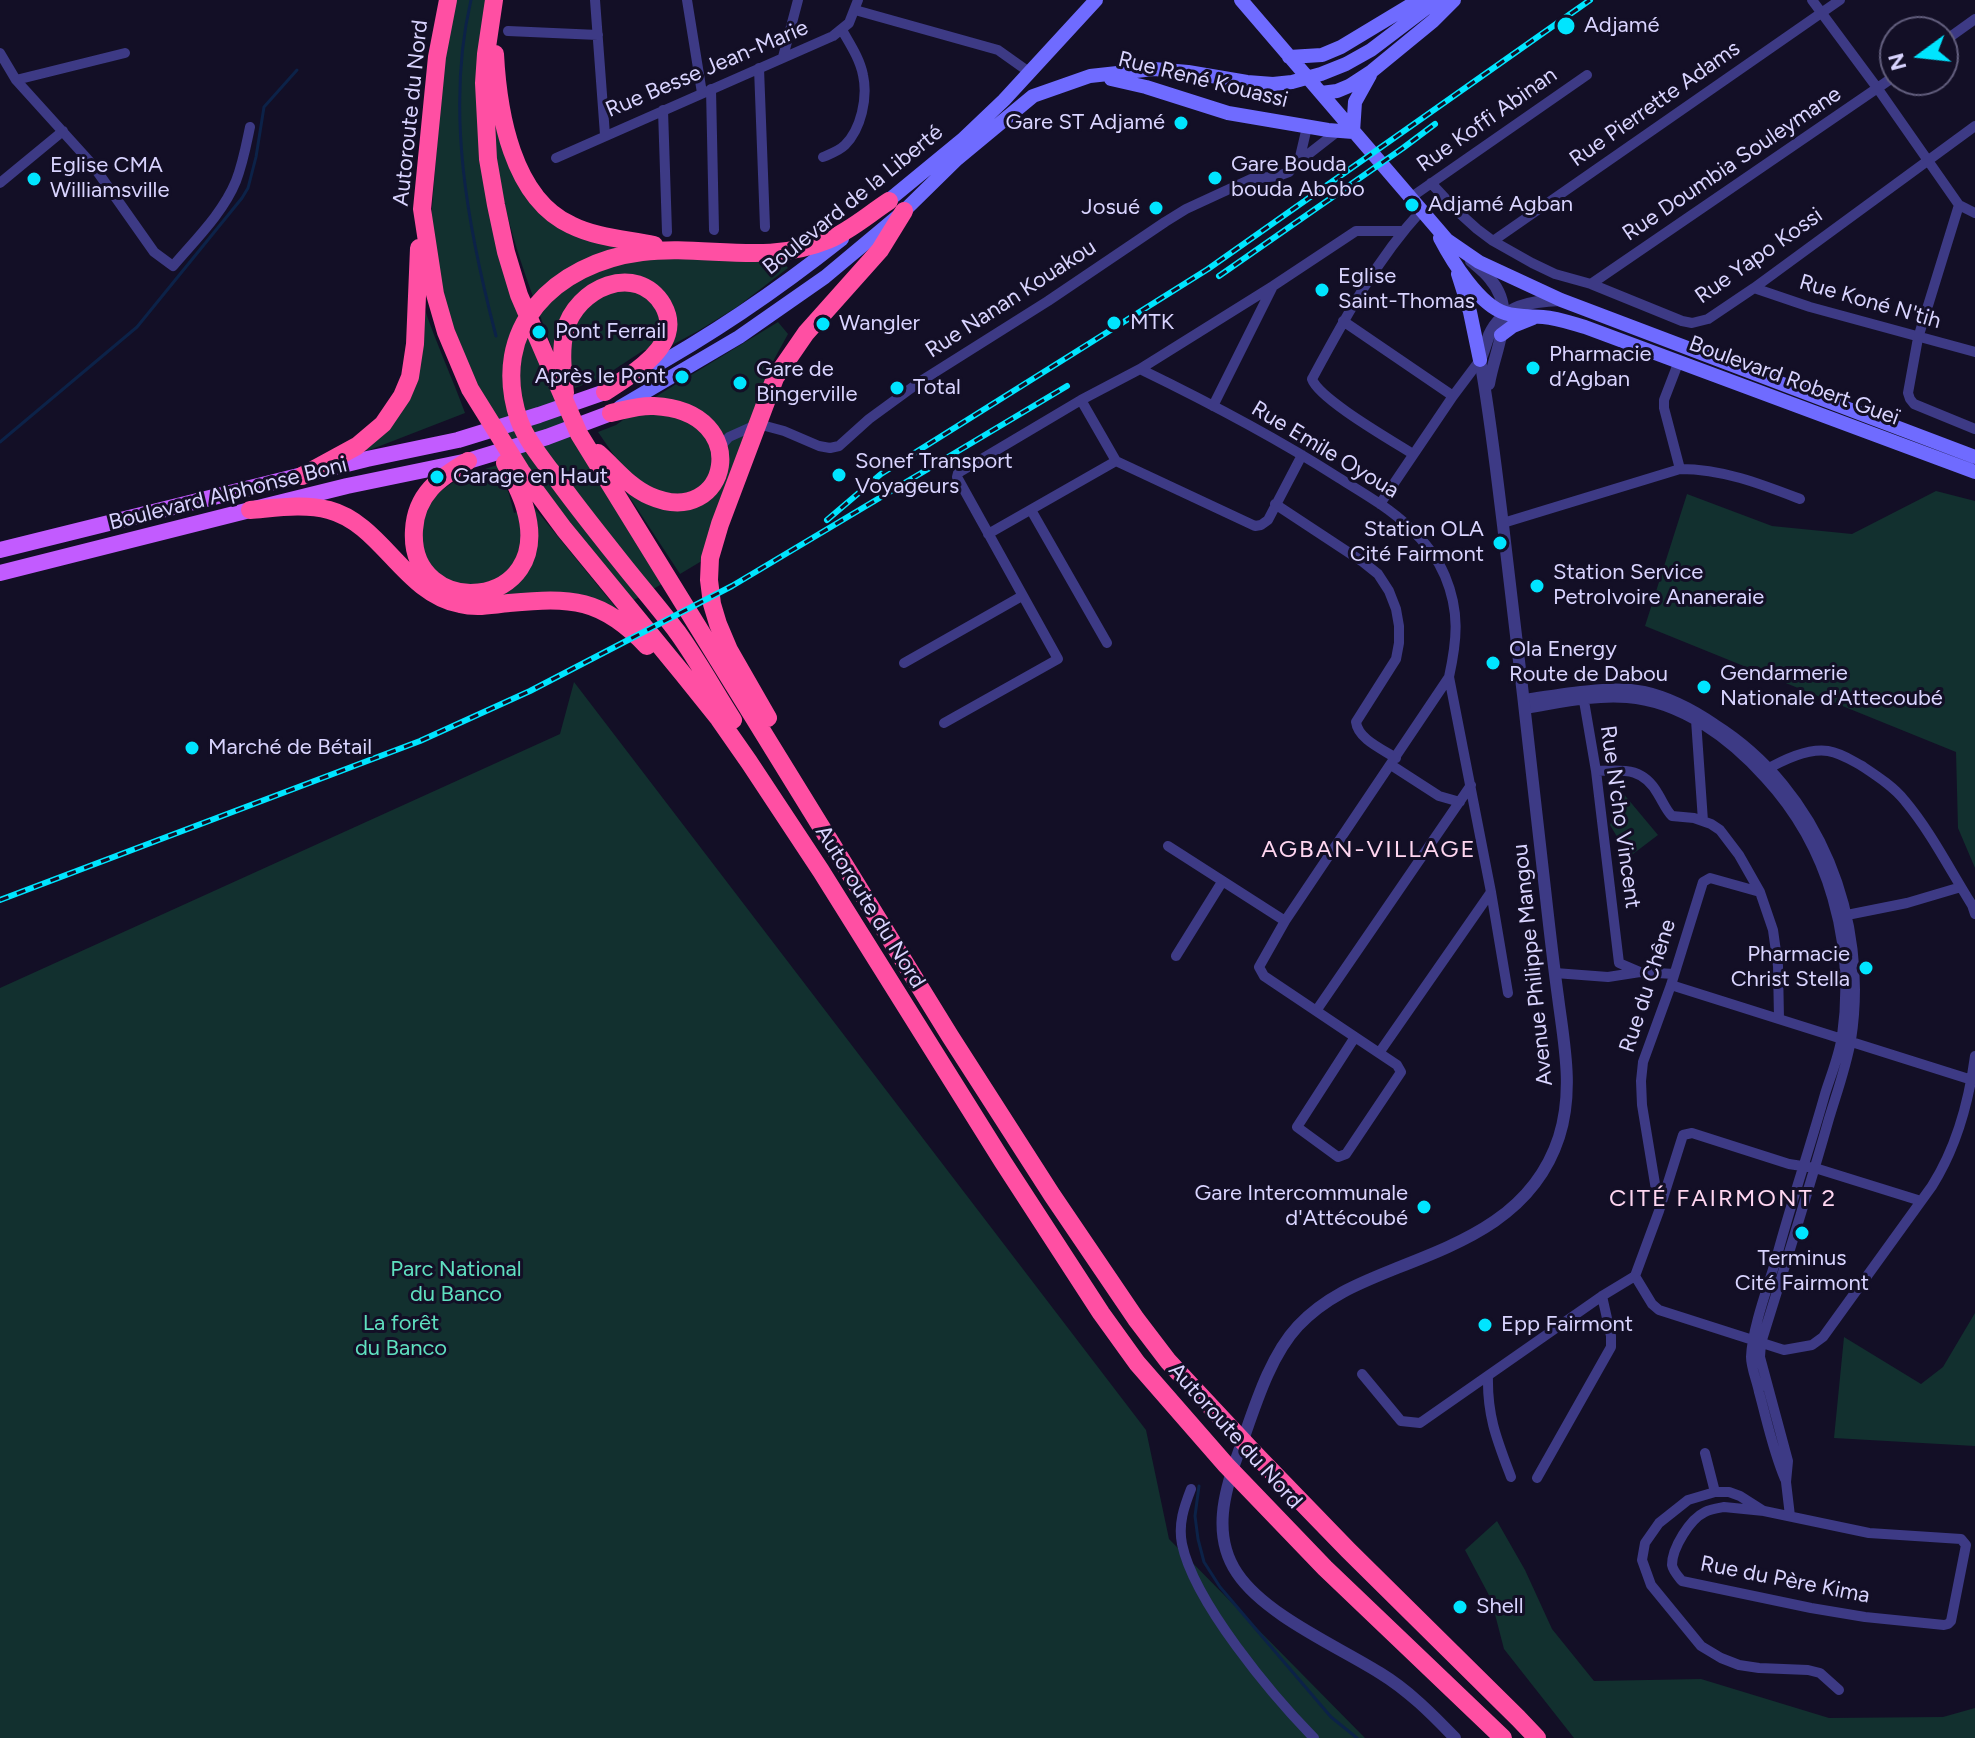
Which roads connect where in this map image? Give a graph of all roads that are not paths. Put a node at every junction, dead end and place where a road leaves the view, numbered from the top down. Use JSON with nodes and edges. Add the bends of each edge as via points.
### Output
{"nodes":[{"id":1,"x":448,"y":0,"type":"edge"},
{"id":2,"x":595,"y":0,"type":"edge"},
{"id":3,"x":687,"y":0,"type":"edge"},
{"id":4,"x":798,"y":0,"type":"edge"},
{"id":5,"x":1096,"y":0,"type":"edge"},
{"id":6,"x":1241,"y":0,"type":"edge"},
{"id":7,"x":1419,"y":0,"type":"edge"},
{"id":8,"x":1437,"y":0,"type":"edge"},
{"id":9,"x":1454,"y":0,"type":"edge"},
{"id":10,"x":1812,"y":0,"type":"edge"},
{"id":11,"x":1840,"y":0,"type":"edge"},
{"id":12,"x":856,"y":5,"type":"edge"},
{"id":13,"x":493,"y":7,"type":"edge"},
{"id":14,"x":1821,"y":13,"type":"junction"},
{"id":15,"x":842,"y":30,"type":"junction"},
{"id":16,"x":508,"y":31,"type":"dead end"},
{"id":17,"x":598,"y":35,"type":"junction"},
{"id":18,"x":0,"y":53,"type":"edge"},
{"id":19,"x":125,"y":53,"type":"dead end"},
{"id":20,"x":1287,"y":54,"type":"junction"},
{"id":21,"x":783,"y":57,"type":"junction"},
{"id":22,"x":759,"y":68,"type":"junction"},
{"id":23,"x":1372,"y":71,"type":"junction"},
{"id":24,"x":4,"y":72,"type":"edge"},
{"id":25,"x":1029,"y":72,"type":"junction"},
{"id":26,"x":1587,"y":75,"type":"dead end"},
{"id":27,"x":1090,"y":76,"type":"junction"},
{"id":28,"x":16,"y":80,"type":"junction"},
{"id":29,"x":1878,"y":89,"type":"junction"},
{"id":30,"x":1319,"y":90,"type":"junction"},
{"id":31,"x":707,"y":91,"type":"junction"},
{"id":32,"x":663,"y":110,"type":"junction"},
{"id":33,"x":1975,"y":126,"type":"edge"},
{"id":34,"x":250,"y":127,"type":"dead end"},
{"id":35,"x":1307,"y":127,"type":"junction"},
{"id":36,"x":63,"y":131,"type":"junction"},
{"id":37,"x":605,"y":135,"type":"junction"},
{"id":38,"x":1351,"y":135,"type":"junction"},
{"id":39,"x":823,"y":157,"type":"dead end"},
{"id":40,"x":556,"y":158,"type":"dead end"},
{"id":41,"x":1928,"y":159,"type":"junction"},
{"id":42,"x":1296,"y":164,"type":"junction"},
{"id":43,"x":0,"y":183,"type":"edge"},
{"id":44,"x":1431,"y":183,"type":"junction"},
{"id":45,"x":1406,"y":194,"type":"junction"},
{"id":46,"x":1959,"y":205,"type":"junction"},
{"id":47,"x":896,"y":206,"type":"junction"},
{"id":48,"x":422,"y":209,"type":"junction"},
{"id":49,"x":1421,"y":211,"type":"junction"},
{"id":50,"x":1975,"y":213,"type":"edge"},
{"id":51,"x":765,"y":227,"type":"dead end"},
{"id":52,"x":714,"y":230,"type":"dead end"},
{"id":53,"x":1402,"y":231,"type":"junction"},
{"id":54,"x":667,"y":232,"type":"dead end"},
{"id":55,"x":1493,"y":241,"type":"junction"},
{"id":56,"x":676,"y":251,"type":"junction"},
{"id":57,"x":1459,"y":260,"type":"junction"},
{"id":58,"x":1591,"y":284,"type":"junction"},
{"id":59,"x":1273,"y":286,"type":"junction"},
{"id":60,"x":1754,"y":288,"type":"junction"},
{"id":61,"x":1561,"y":300,"type":"junction"},
{"id":62,"x":1505,"y":313,"type":"junction"},
{"id":63,"x":1541,"y":317,"type":"junction"},
{"id":64,"x":1343,"y":321,"type":"junction"},
{"id":65,"x":1501,"y":335,"type":"junction"},
{"id":66,"x":1918,"y":338,"type":"junction"},
{"id":67,"x":1975,"y":352,"type":"edge"},
{"id":68,"x":1480,"y":360,"type":"junction"},
{"id":69,"x":1679,"y":361,"type":"junction"},
{"id":70,"x":1140,"y":369,"type":"junction"},
{"id":71,"x":470,"y":389,"type":"junction"},
{"id":72,"x":605,"y":392,"type":"junction"},
{"id":73,"x":1453,"y":396,"type":"junction"},
{"id":74,"x":1487,"y":396,"type":"junction"},
{"id":75,"x":1081,"y":400,"type":"junction"},
{"id":76,"x":1213,"y":406,"type":"junction"},
{"id":77,"x":566,"y":408,"type":"junction"},
{"id":78,"x":611,"y":413,"type":"junction"},
{"id":79,"x":758,"y":424,"type":"junction"},
{"id":80,"x":1975,"y":429,"type":"edge"},
{"id":81,"x":579,"y":434,"type":"junction"},
{"id":82,"x":720,"y":447,"type":"junction"},
{"id":83,"x":1413,"y":454,"type":"junction"},
{"id":84,"x":1302,"y":455,"type":"junction"},
{"id":85,"x":1975,"y":457,"type":"edge"},
{"id":86,"x":468,"y":461,"type":"junction"},
{"id":87,"x":1116,"y":461,"type":"junction"},
{"id":88,"x":1680,"y":469,"type":"junction"},
{"id":89,"x":1975,"y":472,"type":"edge"},
{"id":90,"x":302,"y":476,"type":"junction"},
{"id":91,"x":1800,"y":499,"type":"dead end"},
{"id":92,"x":1275,"y":504,"type":"junction"},
{"id":93,"x":1380,"y":504,"type":"junction"},
{"id":94,"x":250,"y":510,"type":"junction"},
{"id":95,"x":1031,"y":510,"type":"junction"},
{"id":96,"x":1503,"y":523,"type":"junction"},
{"id":97,"x":988,"y":534,"type":"junction"},
{"id":98,"x":0,"y":550,"type":"edge"},
{"id":99,"x":0,"y":573,"type":"edge"},
{"id":100,"x":1022,"y":596,"type":"junction"},
{"id":101,"x":1107,"y":643,"type":"dead end"},
{"id":102,"x":904,"y":663,"type":"dead end"},
{"id":103,"x":683,"y":674,"type":"junction"},
{"id":104,"x":1449,"y":677,"type":"junction"},
{"id":105,"x":1584,"y":701,"type":"junction"},
{"id":106,"x":1524,"y":704,"type":"junction"},
{"id":107,"x":1696,"y":720,"type":"junction"},
{"id":108,"x":944,"y":723,"type":"dead end"},
{"id":109,"x":1394,"y":762,"type":"junction"},
{"id":110,"x":1765,"y":770,"type":"junction"},
{"id":111,"x":1596,"y":771,"type":"junction"},
{"id":112,"x":1471,"y":784,"type":"junction"},
{"id":113,"x":1460,"y":802,"type":"junction"},
{"id":114,"x":813,"y":814,"type":"junction"},
{"id":115,"x":1703,"y":821,"type":"junction"},
{"id":116,"x":1168,"y":846,"type":"dead end"},
{"id":117,"x":821,"y":871,"type":"junction"},
{"id":118,"x":1222,"y":882,"type":"junction"},
{"id":119,"x":1961,"y":887,"type":"junction"},
{"id":120,"x":1491,"y":892,"type":"junction"},
{"id":121,"x":1760,"y":892,"type":"junction"},
{"id":122,"x":1975,"y":914,"type":"edge"},
{"id":123,"x":1847,"y":915,"type":"junction"},
{"id":124,"x":1285,"y":921,"type":"junction"},
{"id":125,"x":1176,"y":956,"type":"dead end"},
{"id":126,"x":1640,"y":972,"type":"junction"},
{"id":127,"x":1555,"y":973,"type":"junction"},
{"id":128,"x":1672,"y":979,"type":"junction"},
{"id":129,"x":1508,"y":993,"type":"dead end"},
{"id":130,"x":1316,"y":1011,"type":"junction"},
{"id":131,"x":1779,"y":1019,"type":"junction"},
{"id":132,"x":1355,"y":1037,"type":"junction"},
{"id":133,"x":1846,"y":1040,"type":"junction"},
{"id":134,"x":1379,"y":1053,"type":"junction"},
{"id":135,"x":1975,"y":1056,"type":"edge"},
{"id":136,"x":1972,"y":1080,"type":"junction"},
{"id":137,"x":1810,"y":1166,"type":"junction"},
{"id":138,"x":1921,"y":1201,"type":"junction"},
{"id":139,"x":1659,"y":1211,"type":"junction"},
{"id":140,"x":1635,"y":1276,"type":"junction"},
{"id":141,"x":1602,"y":1296,"type":"junction"},
{"id":142,"x":1757,"y":1342,"type":"junction"},
{"id":143,"x":1362,"y":1374,"type":"dead end"},
{"id":144,"x":1488,"y":1376,"type":"junction"},
{"id":145,"x":1705,"y":1453,"type":"dead end"},
{"id":146,"x":1511,"y":1477,"type":"dead end"},
{"id":147,"x":1537,"y":1478,"type":"dead end"},
{"id":148,"x":1191,"y":1489,"type":"dead end"},
{"id":149,"x":1715,"y":1492,"type":"junction"},
{"id":150,"x":1764,"y":1511,"type":"junction"},
{"id":151,"x":1790,"y":1516,"type":"junction"},
{"id":152,"x":1839,"y":1690,"type":"dead end"},
{"id":153,"x":1314,"y":1738,"type":"edge"},
{"id":154,"x":1455,"y":1738,"type":"edge"},
{"id":155,"x":1503,"y":1738,"type":"edge"},
{"id":156,"x":1537,"y":1738,"type":"edge"}],
"edges":[{"from":1,"to":48,"type":"highway","name":"Autoroute du Nord"},
{"from":2,"to":17,"type":"street"},
{"from":3,"to":31,"type":"street"},
{"from":4,"to":21,"type":"street"},
{"from":5,"to":25,"type":"main road","name":"Boulevard de la Liberté"},
{"from":6,"to":20,"type":"main road"},
{"from":7,"to":20,"type":"main road","via":[[1322,55]]},
{"from":8,"to":27,"type":"main road","via":[[1371,50],[1292,82],[1247,82],[1154,69]]},
{"from":9,"to":23,"type":"main road"},
{"from":10,"to":14,"type":"street"},
{"from":11,"to":14,"type":"street","name":"Rue Pierrette Adams"},
{"from":12,"to":15,"type":"street","name":"Rue Besse Jean-Marie"},
{"from":12,"to":25,"type":"street","via":[[998,50]]},
{"from":13,"to":56,"type":"highway","via":[[503,117],[517,164],[539,202],[589,232]]},
{"from":13,"to":77,"type":"highway","name":"Autoroute du Nord","via":[[484,83],[488,159],[519,295]]},
{"from":14,"to":29,"type":"street"},
{"from":14,"to":55,"type":"street","name":"Rue Pierrette Adams"},
{"from":15,"to":21,"type":"street","name":"Rue Besse Jean-Marie"},
{"from":15,"to":39,"type":"street","via":[[863,74],[861,118],[843,147]]},
{"from":16,"to":17,"type":"street"},
{"from":17,"to":37,"type":"street"},
{"from":18,"to":24,"type":"street"},
{"from":19,"to":28,"type":"street"},
{"from":20,"to":30,"type":"main road"},
{"from":21,"to":22,"type":"street","name":"Rue Besse Jean-Marie"},
{"from":22,"to":31,"type":"street","name":"Rue Besse Jean-Marie"},
{"from":22,"to":51,"type":"street"},
{"from":23,"to":30,"type":"main road","via":[[1337,91]]},
{"from":23,"to":38,"type":"main road","via":[[1355,102]]},
{"from":24,"to":28,"type":"street"},
{"from":25,"to":47,"type":"main road","name":"Boulevard de la Liberté"},
{"from":26,"to":44,"type":"street","name":"Rue Koffi Abinan"},
{"from":27,"to":35,"type":"main road","name":"Rue René Kouassi","via":[[1228,113]]},
{"from":27,"to":47,"type":"main road","via":[[1033,96]]},
{"from":28,"to":36,"type":"street"},
{"from":29,"to":41,"type":"street"},
{"from":29,"to":58,"type":"street","name":"Rue Doumbia Souleymane"},
{"from":30,"to":38,"type":"main road"},
{"from":31,"to":32,"type":"street","name":"Rue Besse Jean-Marie"},
{"from":31,"to":52,"type":"street"},
{"from":32,"to":37,"type":"street","name":"Rue Besse Jean-Marie"},
{"from":32,"to":54,"type":"street"},
{"from":33,"to":41,"type":"street","name":"Rue Yapo Kossi"},
{"from":34,"to":36,"type":"street","via":[[235,184],[173,266],[154,252]]},
{"from":35,"to":38,"type":"main road","name":"Rue René Kouassi"},
{"from":35,"to":42,"type":"street"},
{"from":36,"to":43,"type":"street"},
{"from":37,"to":40,"type":"street","name":"Rue Besse Jean-Marie"},
{"from":38,"to":42,"type":"street"},
{"from":38,"to":45,"type":"main road"},
{"from":41,"to":46,"type":"street"},
{"from":41,"to":60,"type":"street","name":"Rue Yapo Kossi"},
{"from":42,"to":79,"type":"street","name":"Rue Nanan Kouakou","via":[[1289,172],[1251,179],[1186,209],[921,381],[839,446],[819,446]]},
{"from":44,"to":45,"type":"street","name":"Rue Koffi Abinan"},
{"from":44,"to":55,"type":"street","name":"Rue Yapo Kossi"},
{"from":45,"to":49,"type":"main road"},
{"from":46,"to":50,"type":"street"},
{"from":46,"to":66,"type":"street"},
{"from":47,"to":56,"type":"highway","via":[[827,241],[786,252]]},
{"from":47,"to":72,"type":"main road","name":"Boulevard de la Liberté","via":[[676,355]]},
{"from":47,"to":78,"type":"main road","via":[[825,277],[787,305]]},
{"from":47,"to":79,"type":"highway","via":[[880,250],[786,359]]},
{"from":48,"to":71,"type":"highway","name":"Autoroute du Nord","via":[[435,294]]},
{"from":48,"to":90,"type":"highway","via":[[415,344],[402,396],[364,441]]},
{"from":49,"to":53,"type":"street"},
{"from":49,"to":57,"type":"main road"},
{"from":53,"to":59,"type":"street","via":[[1356,231]]},
{"from":53,"to":64,"type":"street"},
{"from":55,"to":58,"type":"street","name":"Rue Yapo Kossi","via":[[1555,274]]},
{"from":56,"to":117,"type":"highway","via":[[598,262],[547,293],[529,316],[513,352],[519,419],[568,495],[678,634]]},
{"from":57,"to":61,"type":"main road","name":"Boulevard Robert Gueï"},
{"from":57,"to":62,"type":"main road","via":[[1481,296]]},
{"from":57,"to":68,"type":"main road"},
{"from":58,"to":60,"type":"street","name":"Rue Yapo Kossi","via":[[1692,323],[1708,319]]},
{"from":59,"to":70,"type":"street"},
{"from":59,"to":76,"type":"street"},
{"from":60,"to":66,"type":"street","name":"Rue Koné N'tih"},
{"from":61,"to":62,"type":"street","name":"Boulevard Robert Gueï","via":[[1531,302]]},
{"from":61,"to":85,"type":"main road","name":"Boulevard Robert Gueï"},
{"from":62,"to":63,"type":"main road","name":"Boulevard Robert Gueï"},
{"from":62,"to":65,"type":"street","name":"Avenue Philippe Mangou"},
{"from":62,"to":68,"type":"street"},
{"from":63,"to":65,"type":"main road"},
{"from":63,"to":69,"type":"main road","name":"Boulevard Robert Gueï"},
{"from":64,"to":73,"type":"street"},
{"from":64,"to":83,"type":"street","via":[[1313,383]]},
{"from":65,"to":74,"type":"street","name":"Avenue Philippe Mangou"},
{"from":66,"to":67,"type":"street","name":"Rue Koné N'tih"},
{"from":66,"to":80,"type":"street","via":[[1910,399]]},
{"from":68,"to":73,"type":"street"},
{"from":68,"to":74,"type":"street","name":"Avenue Philippe Mangou"},
{"from":69,"to":88,"type":"street","via":[[1664,408]]},
{"from":69,"to":89,"type":"main road","name":"Boulevard Robert Gueï"},
{"from":70,"to":75,"type":"street"},
{"from":70,"to":76,"type":"street","name":"Rue Emile Oyoua"},
{"from":71,"to":86,"type":"highway","via":[[478,417],[526,510],[529,530],[516,576],[472,595],[453,591],[428,575],[413,536],[418,508],[433,484]]},
{"from":71,"to":103,"type":"highway","name":"Autoroute du Nord","via":[[564,529]]},
{"from":72,"to":77,"type":"highway","via":[[650,360],[666,337],[666,310],[640,285],[602,287],[574,310],[563,348]]},
{"from":72,"to":90,"type":"main road","name":"Boulevard Alphonse Boni","via":[[458,440]]},
{"from":73,"to":83,"type":"street"},
{"from":74,"to":96,"type":"street","name":"Avenue Philippe Mangou"},
{"from":75,"to":87,"type":"street"},
{"from":75,"to":97,"type":"street","via":[[956,475]]},
{"from":76,"to":84,"type":"street","name":"Rue Emile Oyoua"},
{"from":77,"to":81,"type":"highway","name":"Autoroute du Nord"},
{"from":78,"to":82,"type":"highway","via":[[652,406],[686,413],[711,430]]},
{"from":78,"to":86,"type":"main road","name":"Boulevard Alphonse Boni"},
{"from":79,"to":82,"type":"street"},
{"from":79,"to":114,"type":"highway","via":[[710,558],[712,604],[729,650],[794,763]]},
{"from":81,"to":82,"type":"highway","via":[[635,488],[676,503],[699,498],[713,484],[722,464]]},
{"from":81,"to":114,"type":"highway","name":"Autoroute du Nord"},
{"from":83,"to":93,"type":"street"},
{"from":84,"to":92,"type":"street"},
{"from":84,"to":93,"type":"street","name":"Rue Emile Oyoua"},
{"from":86,"to":94,"type":"main road","name":"Boulevard Alphonse Boni"},
{"from":87,"to":92,"type":"street","via":[[1255,526],[1268,520]]},
{"from":87,"to":95,"type":"street"},
{"from":88,"to":91,"type":"street","via":[[1726,473]]},
{"from":88,"to":96,"type":"street"},
{"from":90,"to":98,"type":"main road","name":"Boulevard Alphonse Boni"},
{"from":92,"to":109,"type":"street","via":[[1363,562],[1389,591],[1399,626],[1396,659],[1356,726]]},
{"from":93,"to":104,"type":"street","name":"Rue Emile Oyoua","via":[[1419,537],[1444,573],[1457,618]]},
{"from":94,"to":99,"type":"main road","name":"Boulevard Alphonse Boni"},
{"from":94,"to":103,"type":"highway","via":[[317,507],[344,515],[423,587],[460,604],[559,600],[596,607]]},
{"from":95,"to":97,"type":"street"},
{"from":95,"to":101,"type":"street"},
{"from":96,"to":106,"type":"street","name":"Avenue Philippe Mangou"},
{"from":97,"to":100,"type":"street"},
{"from":100,"to":102,"type":"street"},
{"from":100,"to":108,"type":"street","via":[[1058,659]]},
{"from":103,"to":117,"type":"highway","name":"Autoroute du Nord","via":[[742,751]]},
{"from":104,"to":109,"type":"street","name":"Rue Emile Oyoua"},
{"from":104,"to":112,"type":"street"},
{"from":105,"to":106,"type":"street"},
{"from":105,"to":107,"type":"street","via":[[1635,699]]},
{"from":105,"to":111,"type":"street","name":"Rue N'cho Vincent"},
{"from":106,"to":110,"type":"street","via":[[1625,688],[1668,697],[1727,732]]},
{"from":106,"to":127,"type":"street","name":"Avenue Philippe Mangou"},
{"from":107,"to":110,"type":"street"},
{"from":107,"to":115,"type":"street"},
{"from":109,"to":113,"type":"street","via":[[1439,796]]},
{"from":109,"to":124,"type":"street","name":"Rue Emile Oyoua"},
{"from":110,"to":119,"type":"street","via":[[1826,750],[1868,770],[1904,800]]},
{"from":110,"to":123,"type":"street","via":[[1806,815],[1831,861]]},
{"from":110,"to":133,"type":"street","via":[[1805,830],[1830,888],[1845,962]]},
{"from":111,"to":115,"type":"street","via":[[1641,774],[1672,816]]},
{"from":111,"to":126,"type":"street","name":"Rue N'cho Vincent","via":[[1619,963]]},
{"from":112,"to":113,"type":"street"},
{"from":112,"to":120,"type":"street"},
{"from":113,"to":130,"type":"street"},
{"from":114,"to":156,"type":"highway","name":"Autoroute du Nord","via":[[1098,1265],[1168,1361]]},
{"from":115,"to":121,"type":"street","via":[[1731,842]]},
{"from":116,"to":118,"type":"street"},
{"from":117,"to":155,"type":"highway","name":"Autoroute du Nord","via":[[1101,1313],[1154,1382],[1325,1568]]},
{"from":118,"to":124,"type":"street"},
{"from":118,"to":125,"type":"street"},
{"from":119,"to":122,"type":"street"},
{"from":119,"to":123,"type":"street"},
{"from":120,"to":129,"type":"street"},
{"from":120,"to":134,"type":"street"},
{"from":121,"to":128,"type":"street","name":"Rue du Chêne","via":[[1710,878],[1703,882]]},
{"from":121,"to":131,"type":"street","via":[[1773,930]]},
{"from":123,"to":133,"type":"street","via":[[1855,975]]},
{"from":124,"to":130,"type":"street","name":"Rue Emile Oyoua","via":[[1260,962],[1260,971]]},
{"from":126,"to":127,"type":"street","via":[[1608,977]]},
{"from":126,"to":128,"type":"street"},
{"from":127,"to":154,"type":"street","name":"Avenue Philippe Mangou","via":[[1567,1093],[1559,1136],[1544,1169],[1518,1204],[1498,1219],[1460,1242],[1346,1289],[1295,1330],[1280,1351],[1250,1421],[1223,1509],[1226,1552],[1247,1587],[1404,1690]]},
{"from":128,"to":131,"type":"street"},
{"from":128,"to":139,"type":"street","name":"Rue du Chêne","via":[[1641,1081]]},
{"from":130,"to":132,"type":"street","name":"Rue Emile Oyoua"},
{"from":131,"to":133,"type":"street"},
{"from":132,"to":134,"type":"street","name":"Rue Emile Oyoua"},
{"from":132,"to":134,"type":"street","via":[[1297,1127],[1338,1157],[1346,1154],[1401,1072]]},
{"from":133,"to":136,"type":"street"},
{"from":133,"to":137,"type":"street"},
{"from":135,"to":136,"type":"street"},
{"from":136,"to":138,"type":"street","via":[[1943,1169]]},
{"from":137,"to":138,"type":"street"},
{"from":137,"to":139,"type":"street","via":[[1683,1135]]},
{"from":137,"to":142,"type":"street"},
{"from":138,"to":142,"type":"street","via":[[1823,1337],[1812,1345],[1784,1350]]},
{"from":139,"to":140,"type":"street"},
{"from":140,"to":141,"type":"street"},
{"from":140,"to":142,"type":"street","via":[[1659,1310]]},
{"from":141,"to":144,"type":"street"},
{"from":141,"to":147,"type":"street","via":[[1611,1347]]},
{"from":142,"to":151,"type":"street","via":[[1751,1359],[1786,1482]]},
{"from":143,"to":144,"type":"street","via":[[1401,1421],[1418,1424]]},
{"from":144,"to":146,"type":"street","via":[[1491,1421]]},
{"from":145,"to":149,"type":"street"},
{"from":148,"to":153,"type":"street","via":[[1182,1511],[1182,1542],[1191,1570],[1227,1632]]},
{"from":149,"to":150,"type":"street","via":[[1729,1492]]},
{"from":149,"to":152,"type":"street","via":[[1688,1500],[1659,1523],[1645,1543],[1642,1560],[1651,1585],[1701,1646],[1721,1658],[1739,1665],[1820,1673]]},
{"from":150,"to":151,"type":"street","name":"Rue du Père Kima"},
{"from":150,"to":151,"type":"street","name":"Rue du Père Kima","via":[[1724,1507],[1705,1512],[1682,1534],[1672,1564],[1675,1574],[1682,1581],[1852,1615],[1944,1625],[1951,1621],[1966,1545],[1961,1539],[1869,1533]]}]}
